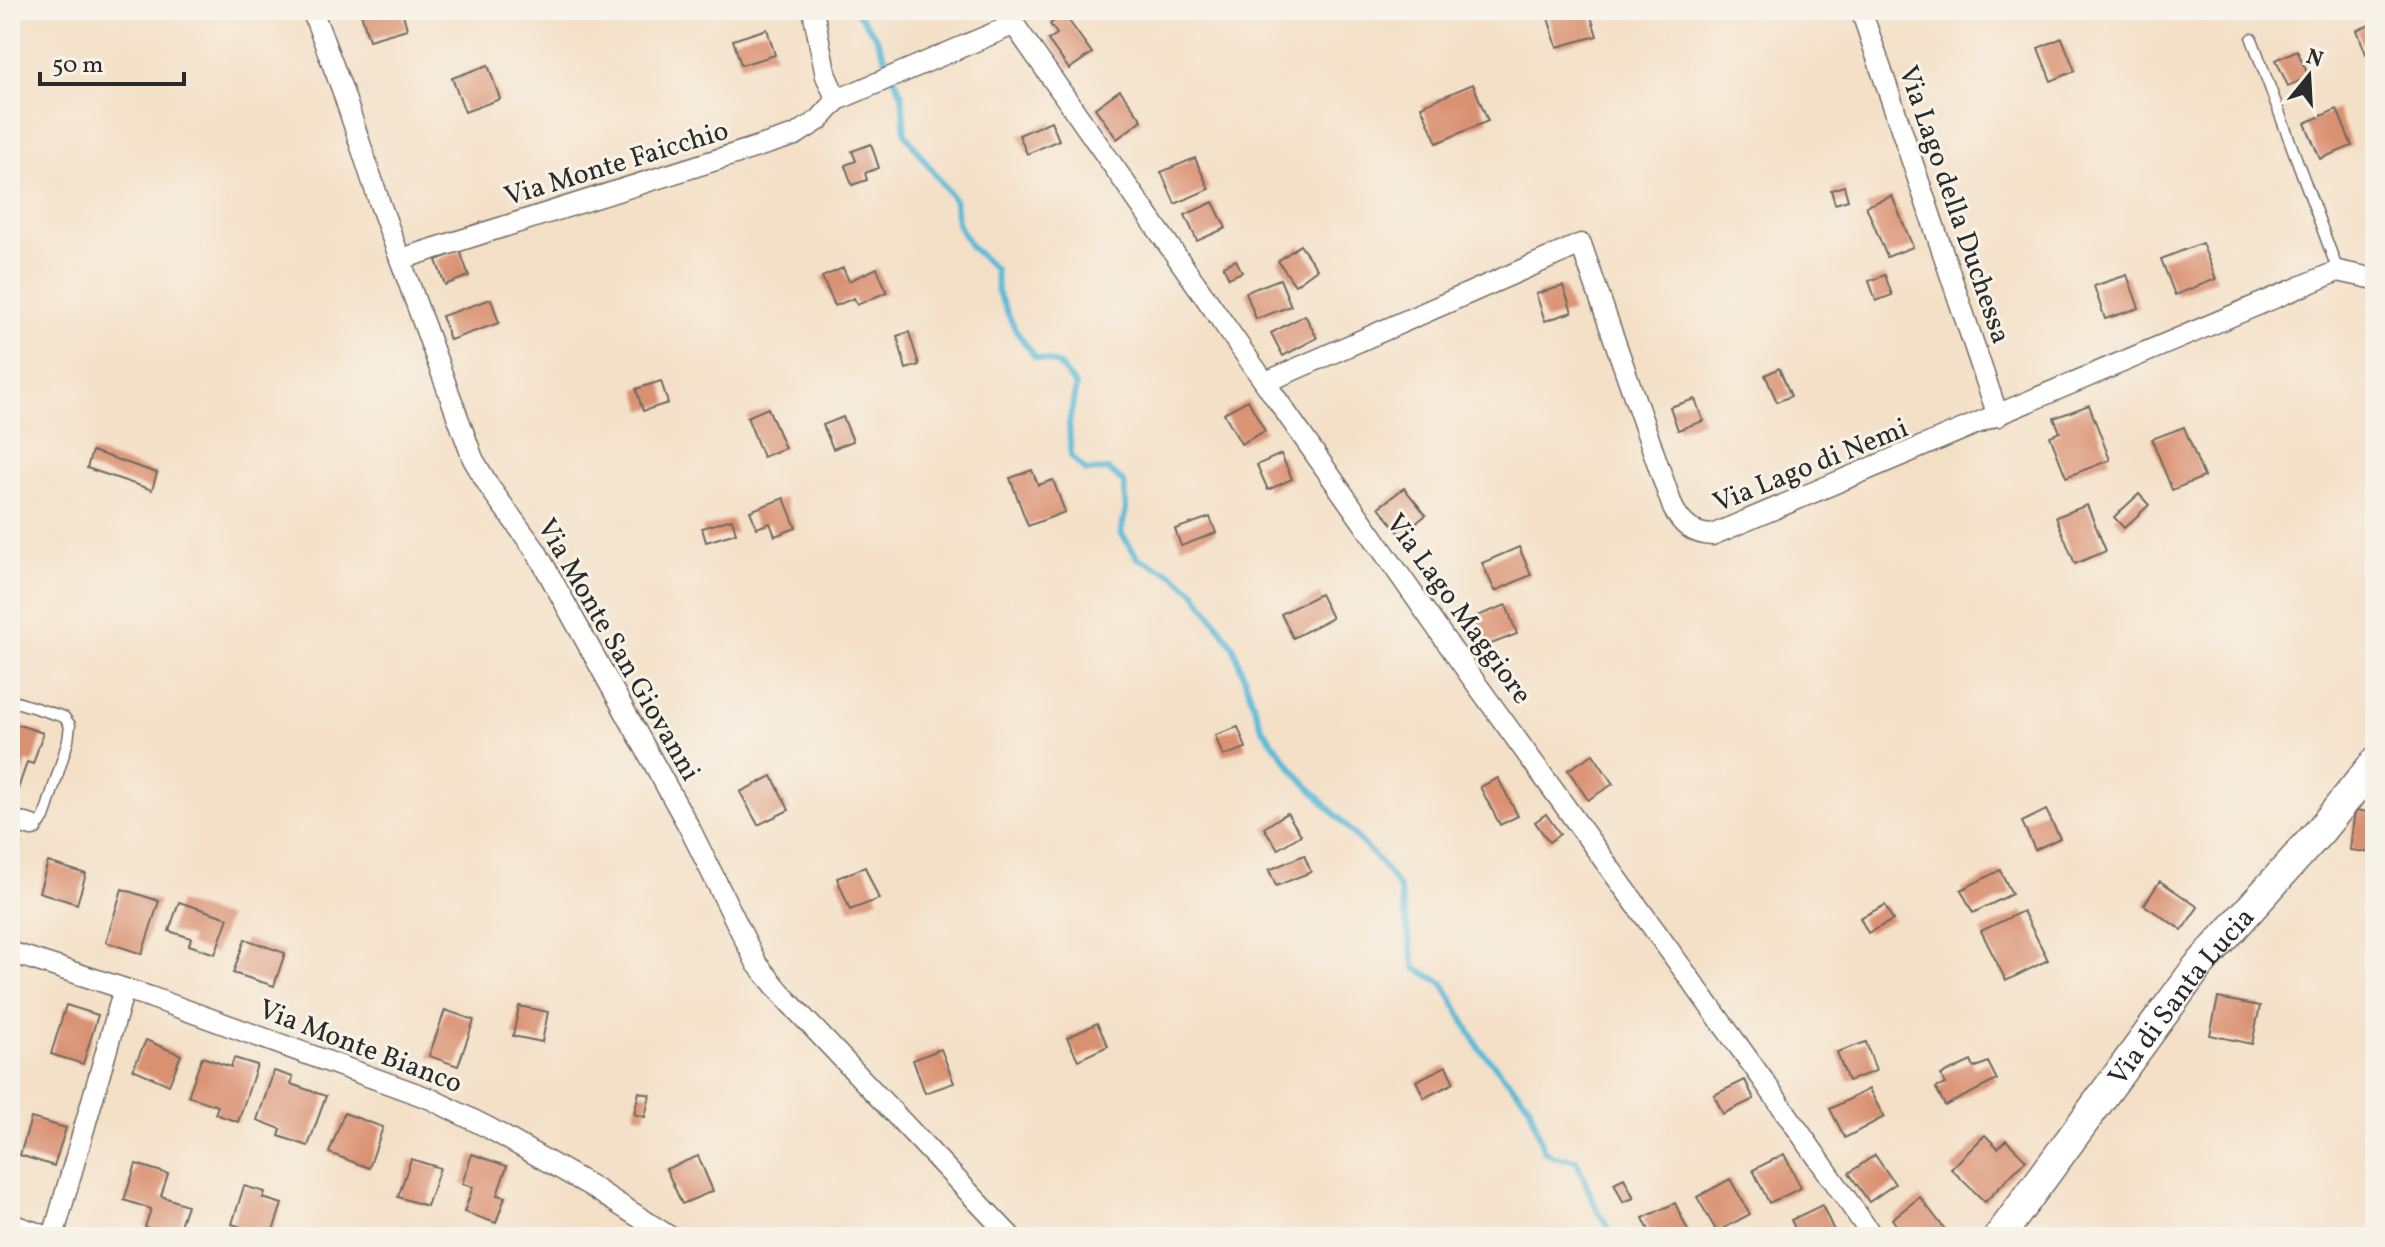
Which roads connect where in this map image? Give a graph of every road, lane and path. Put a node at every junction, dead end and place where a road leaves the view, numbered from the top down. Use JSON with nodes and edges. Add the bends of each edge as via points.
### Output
{"nodes":[{"id":1,"x":312,"y":10,"type":"edge"},
{"id":2,"x":813,"y":10,"type":"edge"},
{"id":3,"x":1861,"y":10,"type":"edge"},
{"id":4,"x":1009,"y":18,"type":"edge"},
{"id":5,"x":2252,"y":39,"type":"dead end"},
{"id":6,"x":837,"y":100,"type":"junction"},
{"id":7,"x":401,"y":259,"type":"junction"},
{"id":8,"x":2338,"y":271,"type":"junction"},
{"id":9,"x":2375,"y":279,"type":"edge"},
{"id":10,"x":1266,"y":382,"type":"junction"},
{"id":11,"x":1998,"y":416,"type":"junction"},
{"id":12,"x":10,"y":700,"type":"edge"},
{"id":13,"x":2375,"y":763,"type":"edge"},
{"id":14,"x":10,"y":819,"type":"edge"},
{"id":15,"x":32,"y":826,"type":"joint"},
{"id":16,"x":10,"y":952,"type":"edge"},
{"id":17,"x":124,"y":989,"type":"junction"},
{"id":18,"x":10,"y":1224,"type":"edge"},
{"id":19,"x":51,"y":1237,"type":"edge"},
{"id":20,"x":670,"y":1237,"type":"edge"},
{"id":21,"x":1011,"y":1237,"type":"edge"},
{"id":22,"x":1873,"y":1237,"type":"edge"},
{"id":23,"x":1999,"y":1237,"type":"edge"}],
"edges":[{"from":1,"to":7,"type":"street","name":"Via Monte San Giovanni"},
{"from":2,"to":6,"type":"street","via":[[826,76]]},
{"from":3,"to":11,"type":"street","name":"Via Lago della Duchessa"},
{"from":4,"to":6,"type":"street","name":"Via Monte Faicchio"},
{"from":4,"to":10,"type":"street","name":"Via Lago Maggiore"},
{"from":5,"to":8,"type":"lane"},
{"from":6,"to":7,"type":"street","name":"Via Monte Faicchio","via":[[795,135]]},
{"from":7,"to":21,"type":"street","name":"Via Monte San Giovanni","via":[[473,459],[536,551],[689,827],[753,957],[787,1000]]},
{"from":8,"to":9,"type":"street"},
{"from":8,"to":11,"type":"street","name":"Via Lago di Nemi"},
{"from":10,"to":11,"type":"street","name":"Via Lago di Nemi","via":[[1581,244],[1673,508],[1694,532],[1725,532]]},
{"from":10,"to":22,"type":"street","name":"Via Lago Maggiore"},
{"from":12,"to":15,"type":"lane","via":[[64,717],[70,725],[44,818]]},
{"from":13,"to":23,"type":"street","name":"Via di Santa Lucia","via":[[2196,969]]},
{"from":14,"to":15,"type":"street"},
{"from":16,"to":17,"type":"street","name":"Via Monte Bianco"},
{"from":17,"to":19,"type":"street"},
{"from":17,"to":20,"type":"street","name":"Via Monte Bianco","via":[[431,1099],[589,1185]]},
{"from":18,"to":19,"type":"street"}]}
